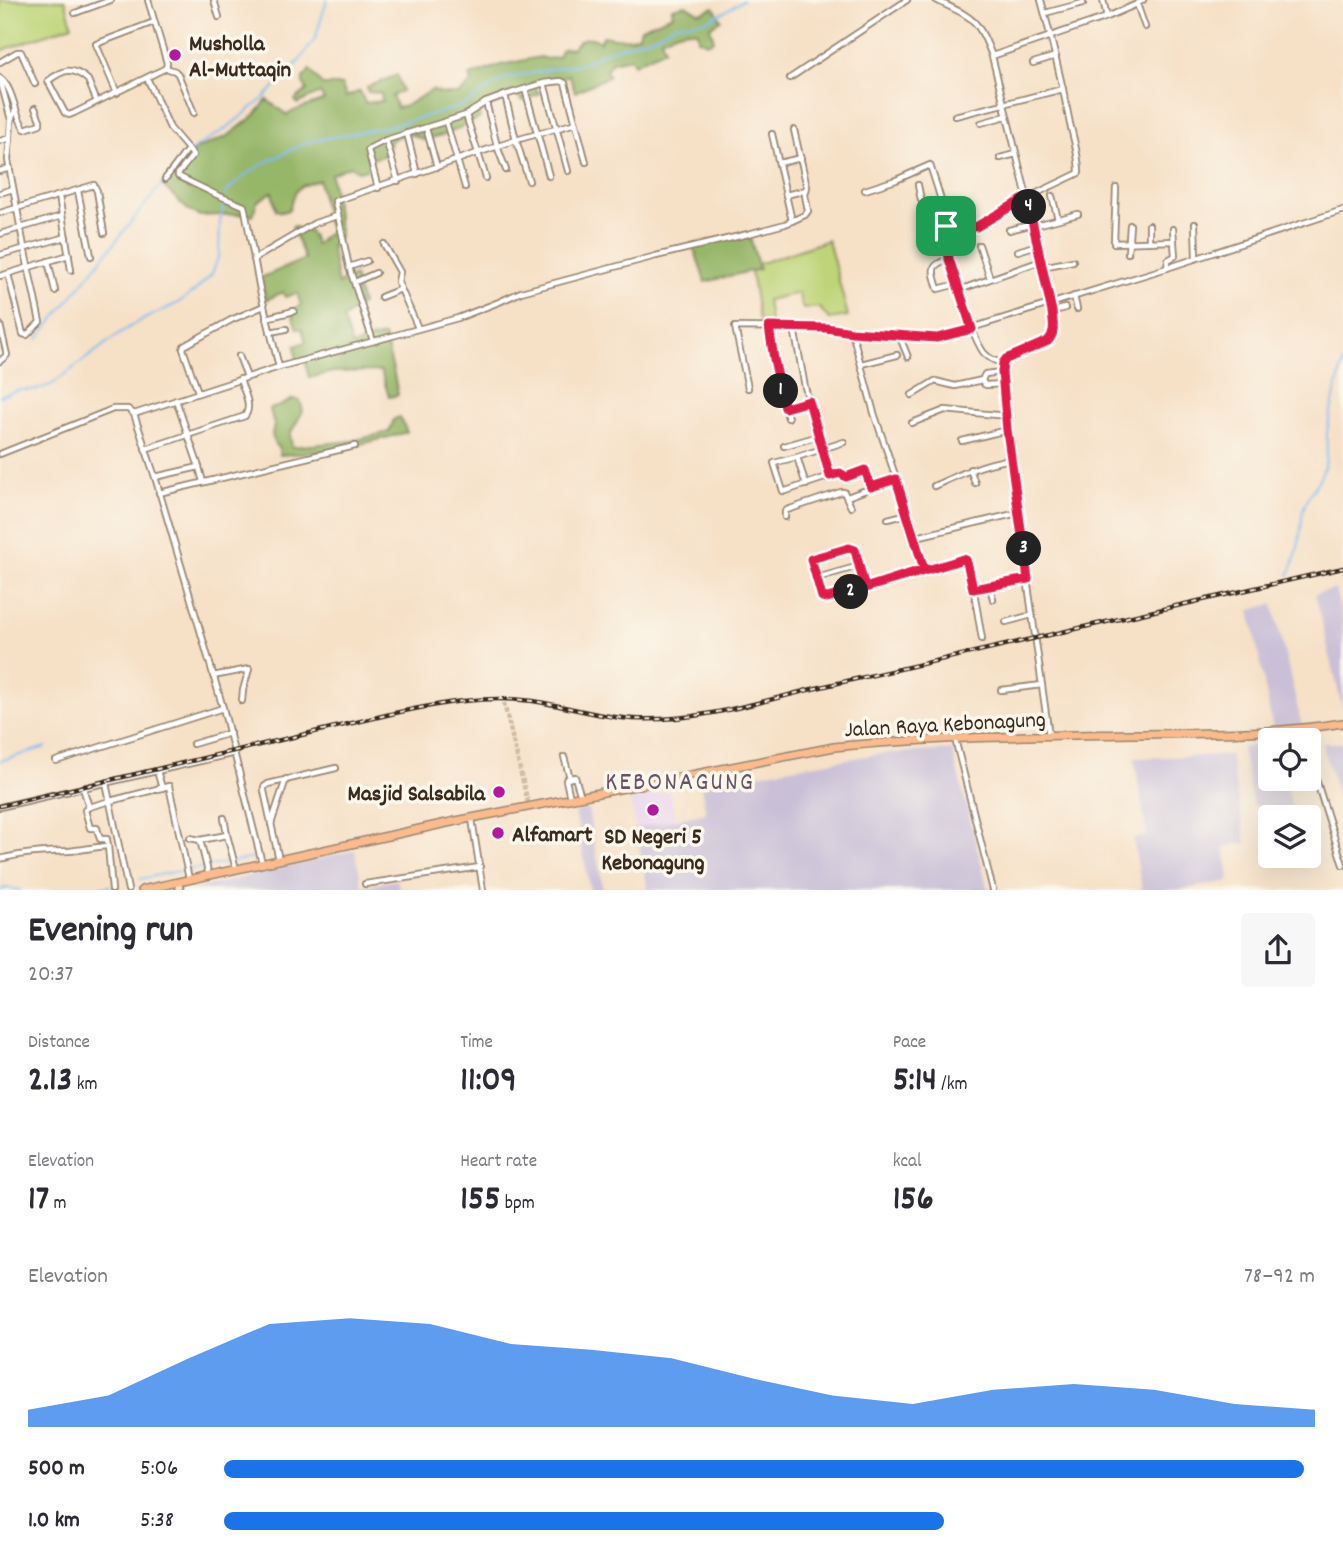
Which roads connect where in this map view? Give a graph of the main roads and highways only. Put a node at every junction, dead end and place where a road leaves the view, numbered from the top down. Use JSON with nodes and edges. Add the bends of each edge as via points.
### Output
{"nodes":[{"id":1,"x":1343,"y":723,"type":"edge"},
{"id":2,"x":179,"y":886,"type":"edge"},
{"id":3,"x":142,"y":890,"type":"edge"}],
"edges":[{"from":1,"to":2,"type":"highway","name":"Jalan Raya Kebonagung","via":[[1204,734],[897,741],[834,747],[262,864],[188,873]]},
{"from":2,"to":3,"type":"highway","name":"Jalan Raya Kebonagung"}]}
